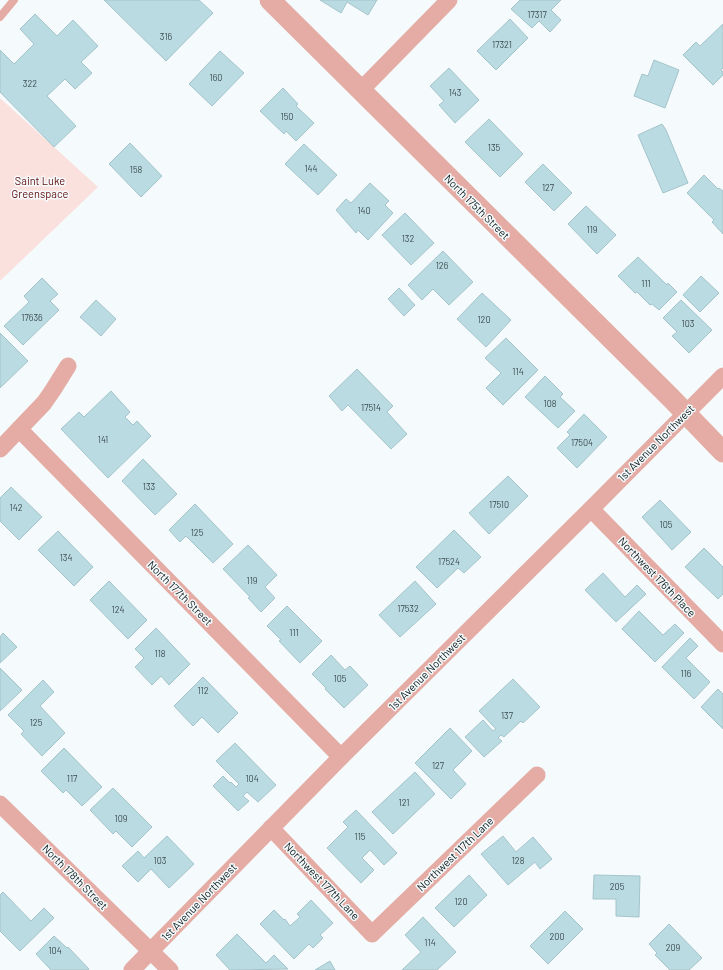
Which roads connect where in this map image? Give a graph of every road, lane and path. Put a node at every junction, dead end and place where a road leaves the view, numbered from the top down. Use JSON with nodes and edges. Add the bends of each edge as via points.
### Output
{"nodes":[{"id":1,"x":14,"y":0,"type":"edge"},
{"id":2,"x":270,"y":0,"type":"edge"},
{"id":3,"x":449,"y":0,"type":"edge"},
{"id":4,"x":0,"y":17,"type":"edge"},
{"id":5,"x":360,"y":91,"type":"junction"},
{"id":6,"x":68,"y":366,"type":"dead end"},
{"id":7,"x":723,"y":376,"type":"edge"},
{"id":8,"x":686,"y":413,"type":"junction"},
{"id":9,"x":19,"y":429,"type":"junction"},
{"id":10,"x":0,"y":448,"type":"edge"},
{"id":11,"x":723,"y":452,"type":"edge"},
{"id":12,"x":591,"y":509,"type":"junction"},
{"id":13,"x":723,"y":644,"type":"edge"},
{"id":14,"x":341,"y":757,"type":"junction"},
{"id":15,"x":537,"y":775,"type":"dead end"},
{"id":16,"x":0,"y":804,"type":"edge"},
{"id":17,"x":271,"y":828,"type":"junction"},
{"id":18,"x":372,"y":934,"type":"joint"},
{"id":19,"x":150,"y":951,"type":"junction"},
{"id":20,"x":132,"y":970,"type":"edge"},
{"id":21,"x":170,"y":970,"type":"edge"}],
"edges":[{"from":1,"to":4,"type":"lane"},
{"from":2,"to":5,"type":"street","name":"North 175th Street"},
{"from":3,"to":5,"type":"street"},
{"from":5,"to":8,"type":"street","name":"North 175th Street"},
{"from":6,"to":9,"type":"street","via":[[44,402]]},
{"from":7,"to":8,"type":"street","name":"1st Avenue Northwest"},
{"from":8,"to":11,"type":"street","name":"North 175th Street"},
{"from":8,"to":12,"type":"street","name":"1st Avenue Northwest"},
{"from":9,"to":10,"type":"street"},
{"from":9,"to":14,"type":"street","name":"North 177th Street"},
{"from":12,"to":13,"type":"street","name":"Northwest 176th Place"},
{"from":12,"to":14,"type":"street","name":"1st Avenue Northwest"},
{"from":14,"to":17,"type":"street","name":"1st Avenue Northwest"},
{"from":15,"to":18,"type":"street","name":"Northwest 117th Lane"},
{"from":16,"to":19,"type":"street","name":"North 178th Street"},
{"from":17,"to":18,"type":"street","name":"Northwest 177th Lane"},
{"from":17,"to":19,"type":"street","name":"1st Avenue Northwest"},
{"from":19,"to":20,"type":"street","name":"1st Avenue Northwest"},
{"from":19,"to":21,"type":"street","name":"North 178th Street"}]}
